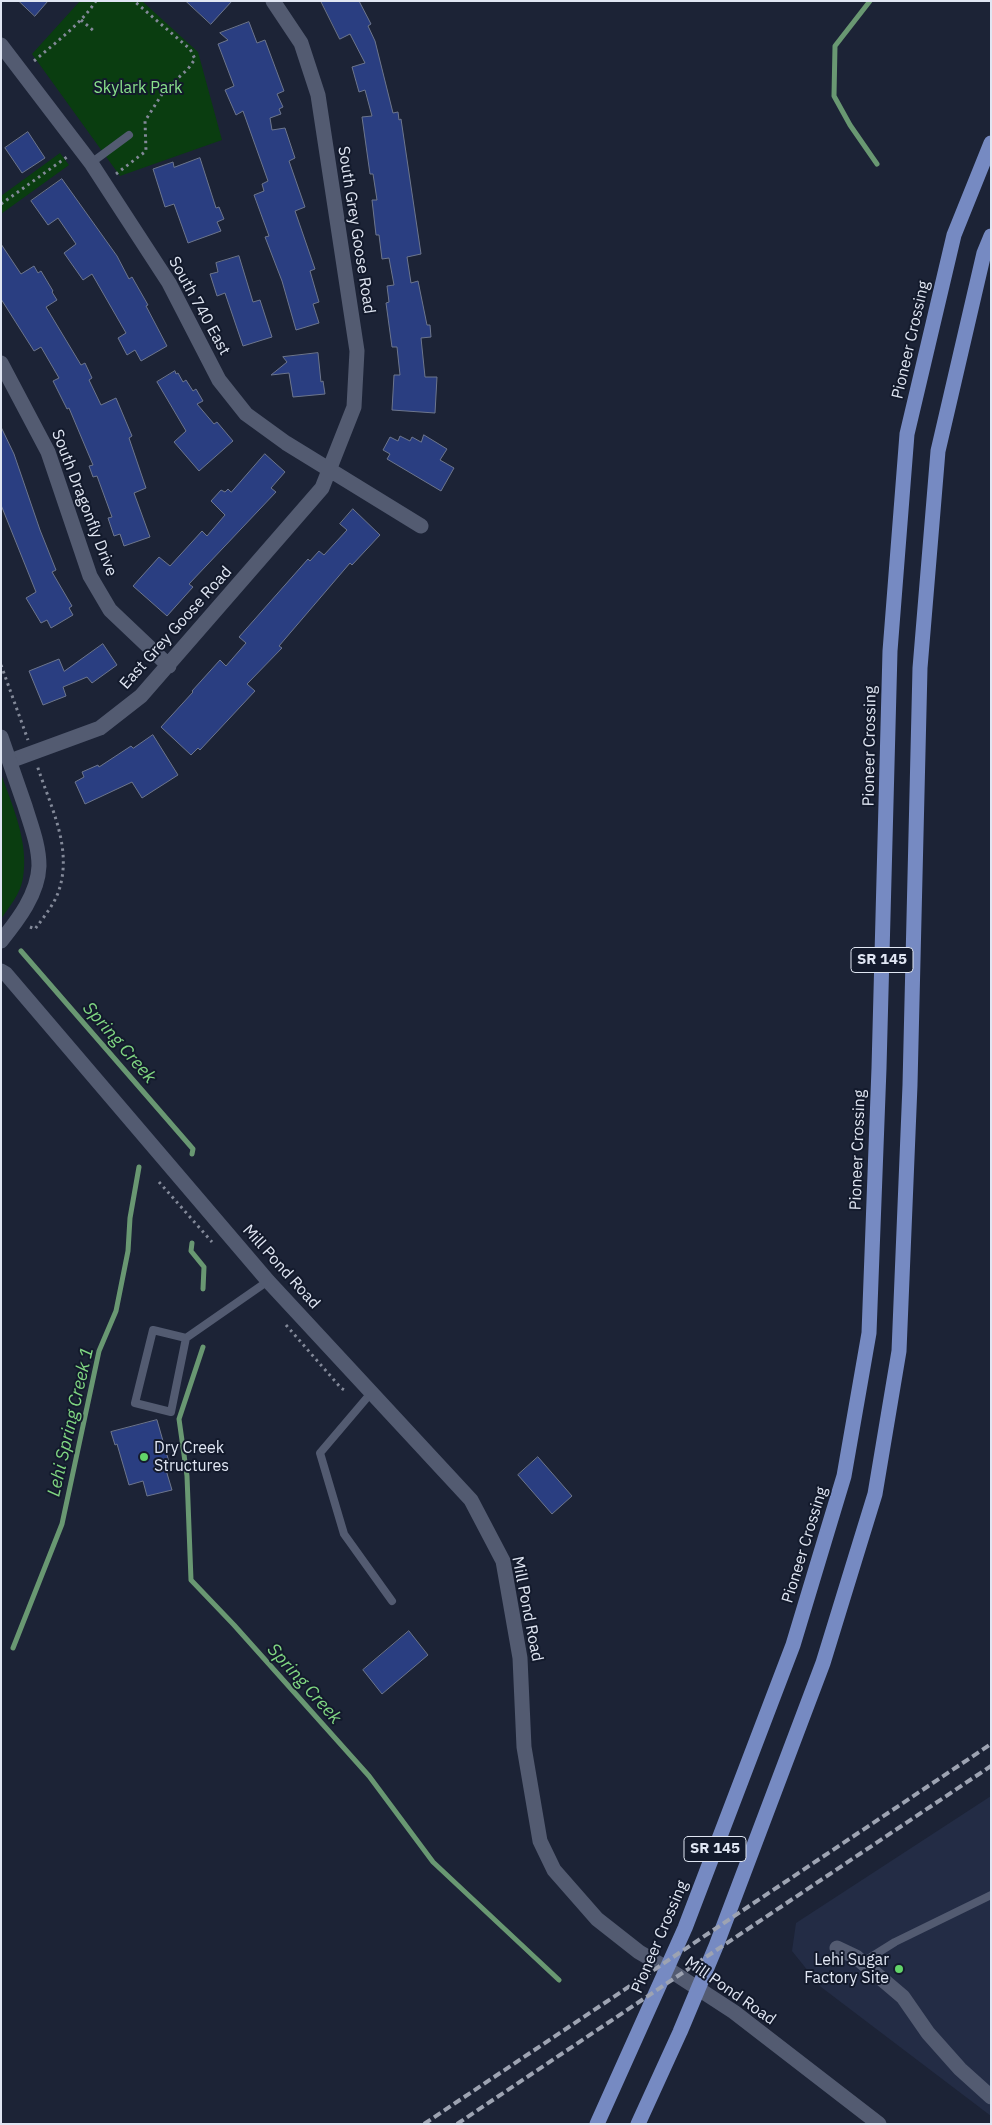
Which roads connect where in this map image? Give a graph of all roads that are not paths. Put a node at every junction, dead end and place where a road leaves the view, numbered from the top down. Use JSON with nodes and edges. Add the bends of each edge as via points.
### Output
{"nodes":[{"id":1,"x":273,"y":1,"type":"edge"},
{"id":2,"x":1,"y":45,"type":"edge"},
{"id":3,"x":129,"y":135,"type":"dead end"},
{"id":4,"x":991,"y":143,"type":"edge"},
{"id":5,"x":91,"y":163,"type":"junction"},
{"id":6,"x":991,"y":236,"type":"edge"},
{"id":7,"x":1,"y":363,"type":"edge"},
{"id":8,"x":330,"y":470,"type":"junction"},
{"id":9,"x":421,"y":526,"type":"dead end"},
{"id":10,"x":169,"y":666,"type":"junction"},
{"id":11,"x":1,"y":737,"type":"edge"},
{"id":12,"x":10,"y":761,"type":"junction"},
{"id":13,"x":1,"y":941,"type":"edge"},
{"id":14,"x":1,"y":971,"type":"edge"},
{"id":15,"x":268,"y":1281,"type":"junction"},
{"id":16,"x":186,"y":1338,"type":"junction"},
{"id":17,"x":371,"y":1393,"type":"junction"},
{"id":18,"x":392,"y":1601,"type":"dead end"},
{"id":19,"x":991,"y":1895,"type":"edge"},
{"id":20,"x":837,"y":1948,"type":"dead end"},
{"id":21,"x":863,"y":1962,"type":"junction"},
{"id":22,"x":668,"y":1969,"type":"junction"},
{"id":23,"x":698,"y":1988,"type":"junction"},
{"id":24,"x":991,"y":2097,"type":"edge"},
{"id":25,"x":598,"y":2124,"type":"edge"},
{"id":26,"x":638,"y":2124,"type":"edge"},
{"id":27,"x":878,"y":2124,"type":"edge"}],
"edges":[{"from":1,"to":8,"type":"street","name":"South Grey Goose Road","via":[[302,43],[318,95],[357,351],[354,407]]},
{"from":2,"to":5,"type":"street","name":"South 740 East"},
{"from":3,"to":5,"type":"lane"},
{"from":4,"to":22,"type":"highway","name":"Pioneer Crossing","number":"SR 145","via":[[954,235],[907,434],[890,651],[869,1333],[844,1476],[793,1645]]},
{"from":5,"to":8,"type":"street","name":"South 740 East","via":[[169,283],[219,380],[246,414],[286,444]]},
{"from":6,"to":23,"type":"highway","number":"SR 145","via":[[984,253],[938,451],[920,668],[910,1086],[899,1350],[875,1494],[823,1663]]},
{"from":7,"to":10,"type":"street","name":"South Dragonfly Drive","via":[[48,452],[90,576],[110,610]]},
{"from":8,"to":9,"type":"street","name":"South 740 East"},
{"from":8,"to":10,"type":"street","name":"East Grey Goose Road","via":[[322,488]]},
{"from":10,"to":12,"type":"street","name":"East Grey Goose Road","via":[[141,696],[100,728]]},
{"from":11,"to":12,"type":"street"},
{"from":12,"to":13,"type":"street","via":[[37,842],[39,866],[29,899]]},
{"from":14,"to":15,"type":"street","name":"Mill Pond Road"},
{"from":15,"to":16,"type":"lane"},
{"from":15,"to":17,"type":"street","name":"Mill Pond Road"},
{"from":16,"to":16,"type":"lane","via":[[153,1330],[135,1403],[171,1412]]},
{"from":17,"to":18,"type":"lane","via":[[320,1453],[344,1534]]},
{"from":17,"to":22,"type":"street","name":"Mill Pond Road","via":[[471,1500],[502,1560],[520,1658],[524,1747],[540,1841],[554,1870],[597,1919]]},
{"from":19,"to":21,"type":"lane","via":[[895,1942]]},
{"from":20,"to":21,"type":"street"},
{"from":21,"to":24,"type":"street","via":[[903,1997],[928,2033]]},
{"from":22,"to":23,"type":"street","name":"Mill Pond Road"},
{"from":22,"to":25,"type":"highway","name":"Pioneer Crossing","number":"SR 145"},
{"from":23,"to":26,"type":"highway","number":"SR 145"},
{"from":23,"to":27,"type":"street","name":"Mill Pond Road"}]}
